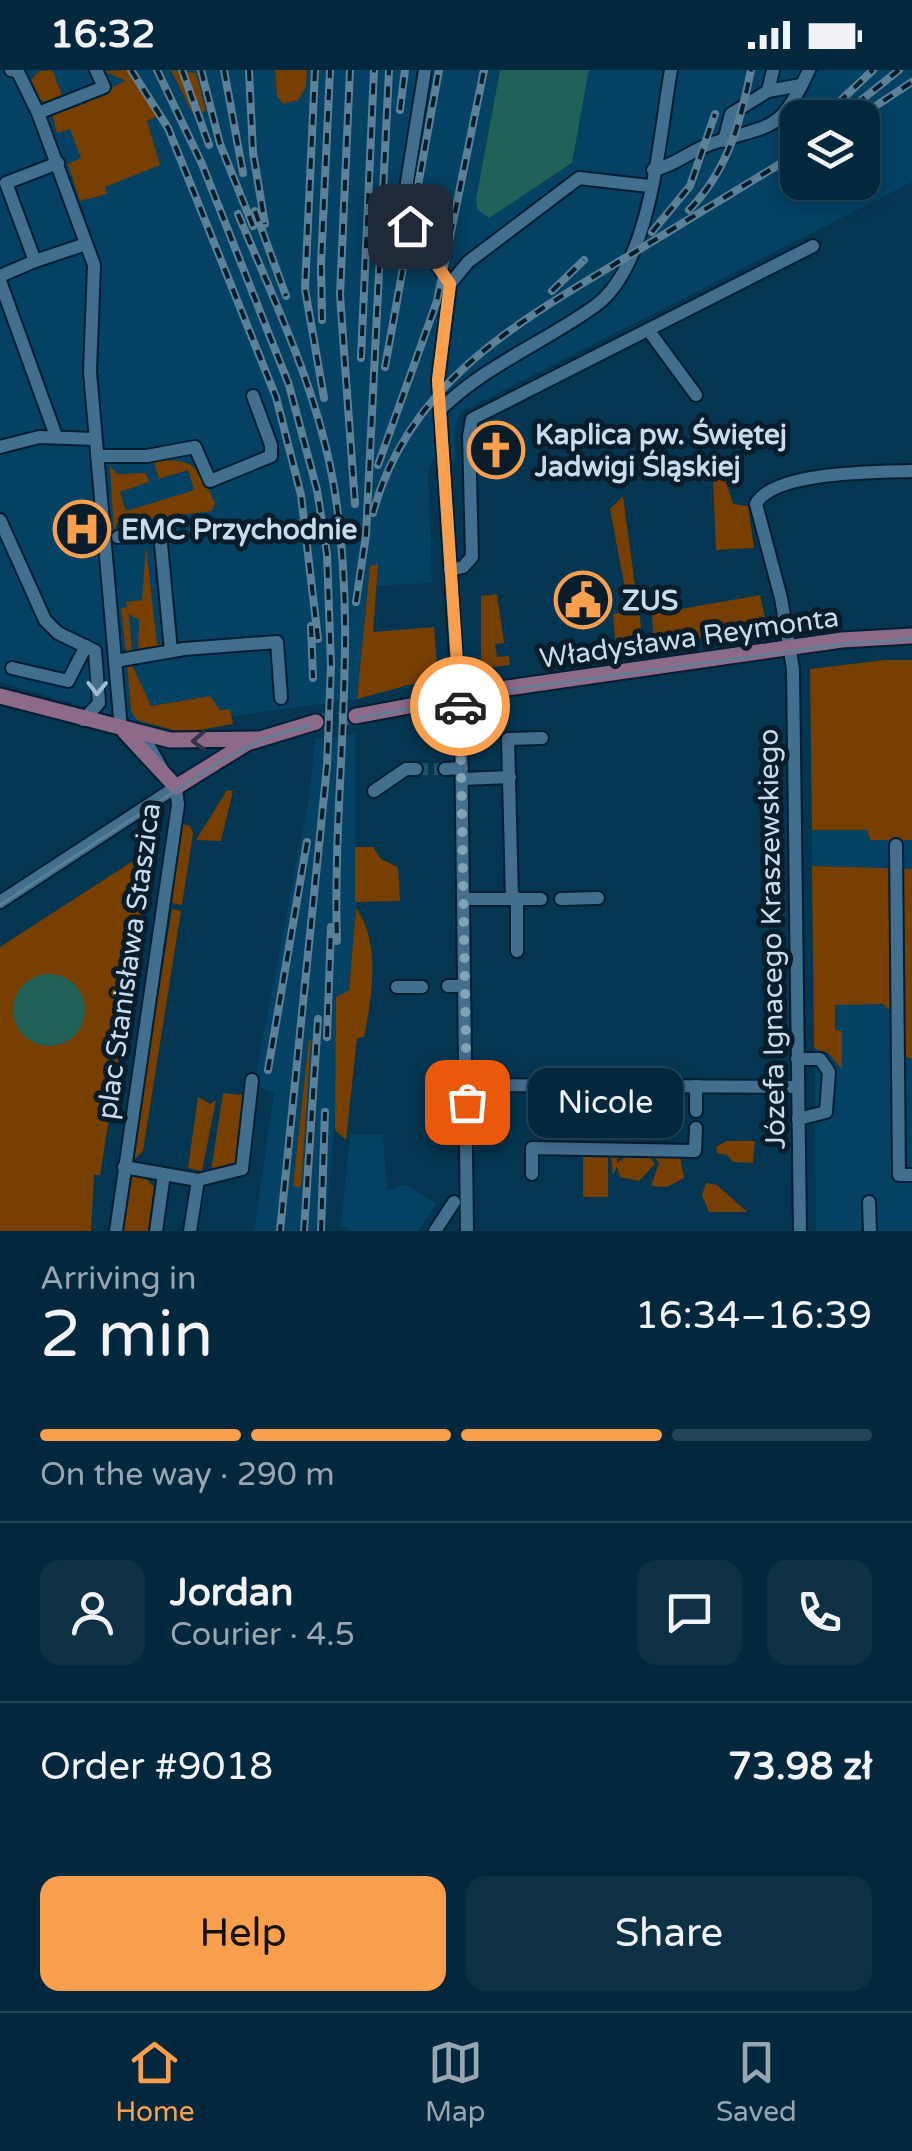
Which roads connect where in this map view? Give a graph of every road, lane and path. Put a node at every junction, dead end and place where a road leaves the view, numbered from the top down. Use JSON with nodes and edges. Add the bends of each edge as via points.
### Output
{"nodes":[{"id":1,"x":96,"y":70,"type":"edge"},
{"id":2,"x":425,"y":70,"type":"edge"},
{"id":3,"x":671,"y":70,"type":"edge"},
{"id":4,"x":774,"y":70,"type":"edge"},
{"id":5,"x":809,"y":70,"type":"edge"},
{"id":6,"x":18,"y":71,"type":"edge"},
{"id":7,"x":802,"y":85,"type":"junction"},
{"id":8,"x":768,"y":91,"type":"junction"},
{"id":9,"x":38,"y":113,"type":"junction"},
{"id":10,"x":724,"y":141,"type":"junction"},
{"id":11,"x":58,"y":163,"type":"junction"},
{"id":12,"x":653,"y":170,"type":"junction"},
{"id":13,"x":649,"y":186,"type":"junction"},
{"id":14,"x":86,"y":244,"type":"junction"},
{"id":15,"x":813,"y":246,"type":"dead end"},
{"id":16,"x":35,"y":261,"type":"junction"},
{"id":17,"x":0,"y":278,"type":"edge"},
{"id":18,"x":450,"y":284,"type":"junction"},
{"id":19,"x":649,"y":331,"type":"junction"},
{"id":20,"x":696,"y":395,"type":"dead end"},
{"id":21,"x":253,"y":396,"type":"dead end"},
{"id":22,"x":442,"y":408,"type":"junction"},
{"id":23,"x":56,"y":436,"type":"junction"},
{"id":24,"x":95,"y":440,"type":"junction"},
{"id":25,"x":0,"y":447,"type":"edge"},
{"id":26,"x":97,"y":456,"type":"junction"},
{"id":27,"x":912,"y":472,"type":"edge"},
{"id":28,"x":0,"y":520,"type":"edge"},
{"id":29,"x":118,"y":537,"type":"dead end"},
{"id":30,"x":450,"y":570,"type":"junction"},
{"id":31,"x":912,"y":636,"type":"edge"},
{"id":32,"x":114,"y":645,"type":"junction"},
{"id":33,"x":90,"y":648,"type":"junction"},
{"id":34,"x":791,"y":648,"type":"junction"},
{"id":35,"x":171,"y":650,"type":"junction"},
{"id":36,"x":115,"y":661,"type":"junction"},
{"id":37,"x":12,"y":668,"type":"dead end"},
{"id":38,"x":459,"y":695,"type":"junction"},
{"id":39,"x":0,"y":696,"type":"edge"},
{"id":40,"x":280,"y":698,"type":"dead end"},
{"id":41,"x":356,"y":716,"type":"tunnel mouth"},
{"id":42,"x":82,"y":720,"type":"junction"},
{"id":43,"x":316,"y":722,"type":"tunnel mouth"},
{"id":44,"x":121,"y":729,"type":"junction"},
{"id":45,"x":142,"y":734,"type":"junction"},
{"id":46,"x":542,"y":738,"type":"dead end"},
{"id":47,"x":257,"y":739,"type":"junction"},
{"id":48,"x":161,"y":766,"type":"junction"},
{"id":49,"x":416,"y":769,"type":"tunnel mouth"},
{"id":50,"x":445,"y":769,"type":"tunnel mouth"},
{"id":51,"x":462,"y":774,"type":"junction"},
{"id":52,"x":510,"y":777,"type":"junction"},
{"id":53,"x":176,"y":787,"type":"junction"},
{"id":54,"x":374,"y":791,"type":"dead end"},
{"id":55,"x":896,"y":845,"type":"dead end"},
{"id":56,"x":514,"y":898,"type":"junction"},
{"id":57,"x":561,"y":898,"type":"dead end"},
{"id":58,"x":598,"y":898,"type":"dead end"},
{"id":59,"x":464,"y":899,"type":"junction"},
{"id":60,"x":541,"y":899,"type":"dead end"},
{"id":61,"x":0,"y":902,"type":"edge"},
{"id":62,"x":517,"y":951,"type":"dead end"},
{"id":63,"x":448,"y":986,"type":"dead end"},
{"id":64,"x":464,"y":986,"type":"junction"},
{"id":65,"x":397,"y":987,"type":"dead end"},
{"id":66,"x":422,"y":987,"type":"dead end"},
{"id":67,"x":797,"y":1058,"type":"junction"},
{"id":68,"x":905,"y":1068,"type":"edge"},
{"id":69,"x":252,"y":1080,"type":"dead end"},
{"id":70,"x":466,"y":1085,"type":"junction"},
{"id":71,"x":696,"y":1086,"type":"junction"},
{"id":72,"x":797,"y":1087,"type":"junction"},
{"id":73,"x":905,"y":1106,"type":"edge"},
{"id":74,"x":696,"y":1111,"type":"dead end"},
{"id":75,"x":798,"y":1119,"type":"junction"},
{"id":76,"x":696,"y":1128,"type":"dead end"},
{"id":77,"x":124,"y":1168,"type":"junction"},
{"id":78,"x":164,"y":1174,"type":"junction"},
{"id":79,"x":532,"y":1174,"type":"dead end"},
{"id":80,"x":912,"y":1175,"type":"edge"},
{"id":81,"x":198,"y":1180,"type":"junction"},
{"id":82,"x":454,"y":1202,"type":"dead end"},
{"id":83,"x":869,"y":1202,"type":"dead end"},
{"id":84,"x":116,"y":1231,"type":"edge"},
{"id":85,"x":156,"y":1231,"type":"edge"},
{"id":86,"x":190,"y":1231,"type":"edge"},
{"id":87,"x":435,"y":1231,"type":"edge"},
{"id":88,"x":467,"y":1231,"type":"edge"},
{"id":89,"x":800,"y":1231,"type":"edge"},
{"id":90,"x":870,"y":1231,"type":"edge"}],
"edges":[{"from":1,"to":9,"type":"street","via":[[104,86]]},
{"from":2,"to":18,"type":"street","via":[[403,207]]},
{"from":3,"to":12,"type":"street"},
{"from":4,"to":8,"type":"street"},
{"from":5,"to":7,"type":"street"},
{"from":6,"to":9,"type":"street"},
{"from":7,"to":8,"type":"street"},
{"from":7,"to":10,"type":"street","via":[[790,112]]},
{"from":8,"to":10,"type":"street","via":[[732,114]]},
{"from":9,"to":11,"type":"street"},
{"from":10,"to":12,"type":"street"},
{"from":11,"to":14,"type":"street"},
{"from":11,"to":16,"type":"street","via":[[6,184]]},
{"from":12,"to":13,"type":"street"},
{"from":13,"to":18,"type":"street","via":[[579,178],[468,262]]},
{"from":13,"to":22,"type":"street","via":[[630,265],[598,304]]},
{"from":14,"to":16,"type":"street"},
{"from":14,"to":24,"type":"street","via":[[96,282],[90,372]]},
{"from":15,"to":19,"type":"street"},
{"from":16,"to":17,"type":"street"},
{"from":17,"to":23,"type":"street"},
{"from":18,"to":22,"type":"street","via":[[438,380]]},
{"from":19,"to":20,"type":"street"},
{"from":19,"to":30,"type":"street","via":[[470,424],[472,556]]},
{"from":21,"to":26,"type":"street","via":[[270,456],[210,481],[196,447]]},
{"from":22,"to":30,"type":"street"},
{"from":23,"to":24,"type":"street"},
{"from":23,"to":25,"type":"street"},
{"from":24,"to":26,"type":"street"},
{"from":26,"to":32,"type":"street"},
{"from":27,"to":34,"type":"street","name":"Józefa Ignacego Kraszewskiego","via":[[836,473],[752,498]]},
{"from":28,"to":33,"type":"street","via":[[44,620]]},
{"from":29,"to":35,"type":"street","via":[[160,533]]},
{"from":30,"to":38,"type":"street"},
{"from":31,"to":34,"type":"main road","name":"Władysława Reymonta"},
{"from":32,"to":33,"type":"street"},
{"from":32,"to":36,"type":"street"},
{"from":33,"to":37,"type":"street","via":[[68,681]]},
{"from":33,"to":42,"type":"street","one_way":true,"via":[[99,699]]},
{"from":34,"to":38,"type":"main road","name":"Władysława Reymonta"},
{"from":34,"to":67,"type":"street","name":"Józefa Ignacego Kraszewskiego"},
{"from":35,"to":36,"type":"street"},
{"from":35,"to":40,"type":"street","via":[[277,642]]},
{"from":36,"to":44,"type":"street"},
{"from":38,"to":41,"type":"main road","name":"Władysława Reymonta"},
{"from":38,"to":51,"type":"street"},
{"from":39,"to":42,"type":"main road"},
{"from":42,"to":44,"type":"main road"},
{"from":43,"to":47,"type":"main road"},
{"from":44,"to":45,"type":"main road"},
{"from":44,"to":48,"type":"main road"},
{"from":47,"to":45,"type":"main road","one_way":true,"via":[[182,742]]},
{"from":45,"to":48,"type":"street"},
{"from":46,"to":52,"type":"street","via":[[508,739]]},
{"from":47,"to":53,"type":"main road"},
{"from":48,"to":53,"type":"main road"},
{"from":49,"to":54,"type":"street"},
{"from":50,"to":51,"type":"street"},
{"from":51,"to":52,"type":"street"},
{"from":51,"to":59,"type":"street"},
{"from":52,"to":56,"type":"street"},
{"from":53,"to":61,"type":"street","name":"plac Stanisława Staszica"},
{"from":53,"to":77,"type":"street","name":"plac Stanisława Staszica"},
{"from":55,"to":68,"type":"street"},
{"from":56,"to":59,"type":"street"},
{"from":56,"to":60,"type":"street"},
{"from":56,"to":62,"type":"street"},
{"from":57,"to":58,"type":"street"},
{"from":59,"to":64,"type":"street"},
{"from":63,"to":64,"type":"street"},
{"from":64,"to":70,"type":"street"},
{"from":65,"to":66,"type":"street"},
{"from":67,"to":72,"type":"street","name":"Józefa Ignacego Kraszewskiego"},
{"from":67,"to":75,"type":"street","via":[[825,1062],[830,1101],[822,1115]]},
{"from":68,"to":73,"type":"street"},
{"from":69,"to":81,"type":"street","via":[[242,1169]]},
{"from":70,"to":71,"type":"street"},
{"from":70,"to":88,"type":"street"},
{"from":71,"to":72,"type":"street"},
{"from":71,"to":74,"type":"street"},
{"from":72,"to":75,"type":"street","name":"Józefa Ignacego Kraszewskiego"},
{"from":73,"to":80,"type":"street","via":[[899,1175]]},
{"from":75,"to":89,"type":"street","name":"Józefa Ignacego Kraszewskiego"},
{"from":76,"to":79,"type":"street","via":[[696,1151],[532,1148]]},
{"from":77,"to":78,"type":"street"},
{"from":77,"to":84,"type":"street","name":"plac Stanisława Staszica"},
{"from":78,"to":81,"type":"street"},
{"from":78,"to":85,"type":"street"},
{"from":81,"to":86,"type":"street"},
{"from":82,"to":87,"type":"street"},
{"from":83,"to":90,"type":"street"}]}
